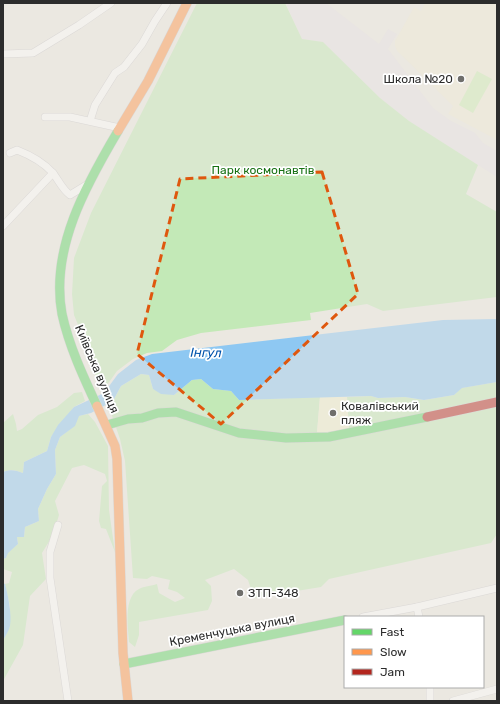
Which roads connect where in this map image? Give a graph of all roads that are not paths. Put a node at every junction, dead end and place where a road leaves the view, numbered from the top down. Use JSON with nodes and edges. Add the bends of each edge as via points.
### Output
{"nodes":[{"id":1,"x":111,"y":3,"type":"edge"},
{"id":2,"x":166,"y":3,"type":"edge"},
{"id":3,"x":187,"y":3,"type":"edge"},
{"id":4,"x":3,"y":54,"type":"edge"},
{"id":5,"x":45,"y":117,"type":"dead end"},
{"id":6,"x":90,"y":122,"type":"junction"},
{"id":7,"x":120,"y":128,"type":"junction"},
{"id":8,"x":10,"y":153,"type":"dead end"},
{"id":9,"x":53,"y":173,"type":"junction"},
{"id":10,"x":88,"y":184,"type":"junction"},
{"id":11,"x":3,"y":226,"type":"edge"},
{"id":12,"x":497,"y":402,"type":"edge"},
{"id":13,"x":105,"y":421,"type":"junction"},
{"id":14,"x":58,"y":524,"type":"dead end"},
{"id":15,"x":497,"y":588,"type":"edge"},
{"id":16,"x":417,"y":607,"type":"junction"},
{"id":17,"x":368,"y":616,"type":"edge"},
{"id":18,"x":418,"y":616,"type":"edge"},
{"id":19,"x":344,"y":620,"type":"edge"},
{"id":20,"x":124,"y":664,"type":"junction"},
{"id":21,"x":430,"y":688,"type":"edge"},
{"id":22,"x":497,"y":689,"type":"edge"},
{"id":23,"x":68,"y":701,"type":"edge"},
{"id":24,"x":128,"y":701,"type":"edge"},
{"id":25,"x":430,"y":701,"type":"edge"},
{"id":26,"x":453,"y":701,"type":"edge"}],
"edges":[{"from":1,"to":4,"type":"street","via":[[32,53]]},
{"from":2,"to":6,"type":"street","via":[[142,44],[124,67],[115,73],[95,105]]},
{"from":3,"to":7,"type":"street","name":"Київська вулиця","via":[[155,69]]},
{"from":5,"to":6,"type":"street","via":[[70,117]]},
{"from":6,"to":7,"type":"street"},
{"from":7,"to":10,"type":"street","name":"Київська вулиця"},
{"from":8,"to":9,"type":"street","via":[[17,150],[34,157]]},
{"from":9,"to":10,"type":"street","via":[[64,191],[70,195]]},
{"from":9,"to":11,"type":"street"},
{"from":10,"to":13,"type":"street","name":"Київська вулиця","via":[[65,243],[60,288],[67,334]]},
{"from":12,"to":13,"type":"street","via":[[329,437],[286,438],[239,433],[176,412]]},
{"from":13,"to":20,"type":"street","name":"Київська вулиця","via":[[116,446]]},
{"from":14,"to":23,"type":"street","via":[[50,552],[50,578]]},
{"from":15,"to":16,"type":"street"},
{"from":16,"to":17,"type":"street"},
{"from":16,"to":18,"type":"street"},
{"from":19,"to":20,"type":"street","name":"Кременчуцька вулиця"},
{"from":20,"to":24,"type":"street","name":"Київська вулиця"},
{"from":21,"to":25,"type":"street"},
{"from":22,"to":26,"type":"street"}]}
